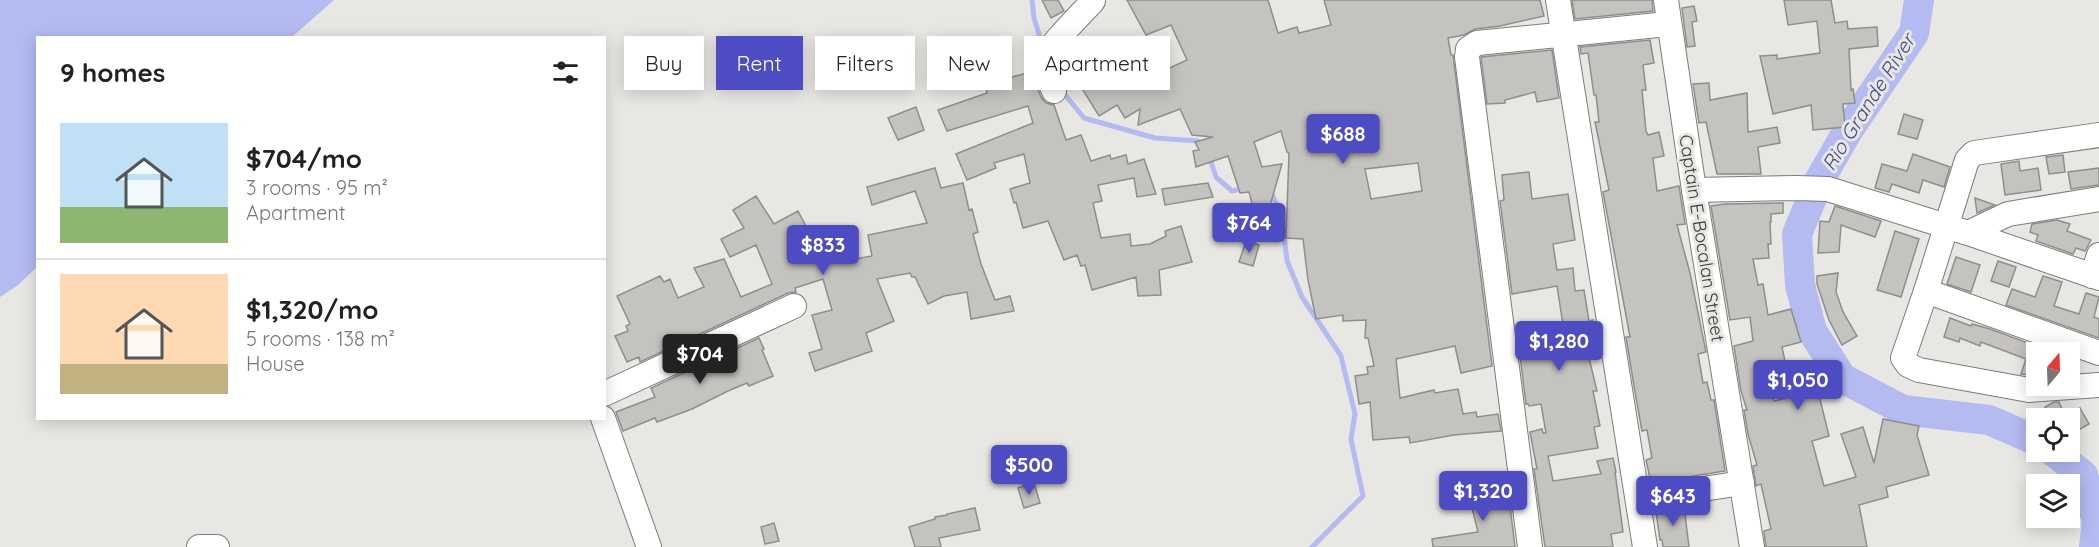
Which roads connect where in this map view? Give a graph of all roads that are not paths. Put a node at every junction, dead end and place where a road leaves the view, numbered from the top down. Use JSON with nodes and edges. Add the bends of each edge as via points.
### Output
{"nodes":[{"id":1,"x":1094,"y":0,"type":"edge"},
{"id":2,"x":1558,"y":0,"type":"edge"},
{"id":3,"x":1666,"y":0,"type":"edge"},
{"id":4,"x":1668,"y":24,"type":"junction"},
{"id":5,"x":1564,"y":35,"type":"junction"},
{"id":6,"x":1054,"y":91,"type":"dead end"},
{"id":7,"x":2099,"y":135,"type":"edge"},
{"id":8,"x":1694,"y":190,"type":"junction"},
{"id":9,"x":2099,"y":199,"type":"edge"},
{"id":10,"x":1957,"y":230,"type":"junction"},
{"id":11,"x":2097,"y":270,"type":"edge"},
{"id":12,"x":1926,"y":291,"type":"junction"},
{"id":13,"x":794,"y":306,"type":"dead end"},
{"id":14,"x":2099,"y":353,"type":"edge"},
{"id":15,"x":2099,"y":385,"type":"edge"},
{"id":16,"x":606,"y":393,"type":"edge"},
{"id":17,"x":604,"y":420,"type":"edge"},
{"id":18,"x":1742,"y":483,"type":"junction"},
{"id":19,"x":1638,"y":499,"type":"junction"},
{"id":20,"x":199,"y":547,"type":"edge"},
{"id":21,"x":217,"y":547,"type":"edge"},
{"id":22,"x":649,"y":547,"type":"edge"},
{"id":23,"x":1530,"y":547,"type":"edge"},
{"id":24,"x":1645,"y":547,"type":"edge"},
{"id":25,"x":1752,"y":547,"type":"edge"}],
"edges":[{"from":1,"to":6,"type":"street","via":[[1047,52],[1047,73]]},
{"from":2,"to":5,"type":"street"},
{"from":3,"to":4,"type":"street","name":"Captain E-Bocalan Street"},
{"from":4,"to":5,"type":"street"},
{"from":4,"to":8,"type":"street","name":"Captain E-Bocalan Street"},
{"from":5,"to":19,"type":"street"},
{"from":5,"to":23,"type":"street","via":[[1477,43],[1468,49],[1467,57]]},
{"from":7,"to":10,"type":"street","via":[[1974,153],[1967,160]]},
{"from":8,"to":10,"type":"street","via":[[1828,189]]},
{"from":8,"to":18,"type":"street","name":"Captain E-Bocalan Street"},
{"from":9,"to":10,"type":"street","via":[[2008,214]]},
{"from":10,"to":11,"type":"street"},
{"from":10,"to":12,"type":"street"},
{"from":12,"to":14,"type":"street"},
{"from":12,"to":15,"type":"street","via":[[1903,358],[1908,365],[2029,390]]},
{"from":13,"to":16,"type":"street"},
{"from":17,"to":22,"type":"street"},
{"from":18,"to":19,"type":"street"},
{"from":18,"to":25,"type":"street","name":"Captain E-Bocalan Street"},
{"from":19,"to":24,"type":"street"},
{"from":20,"to":21,"type":"street"}]}
